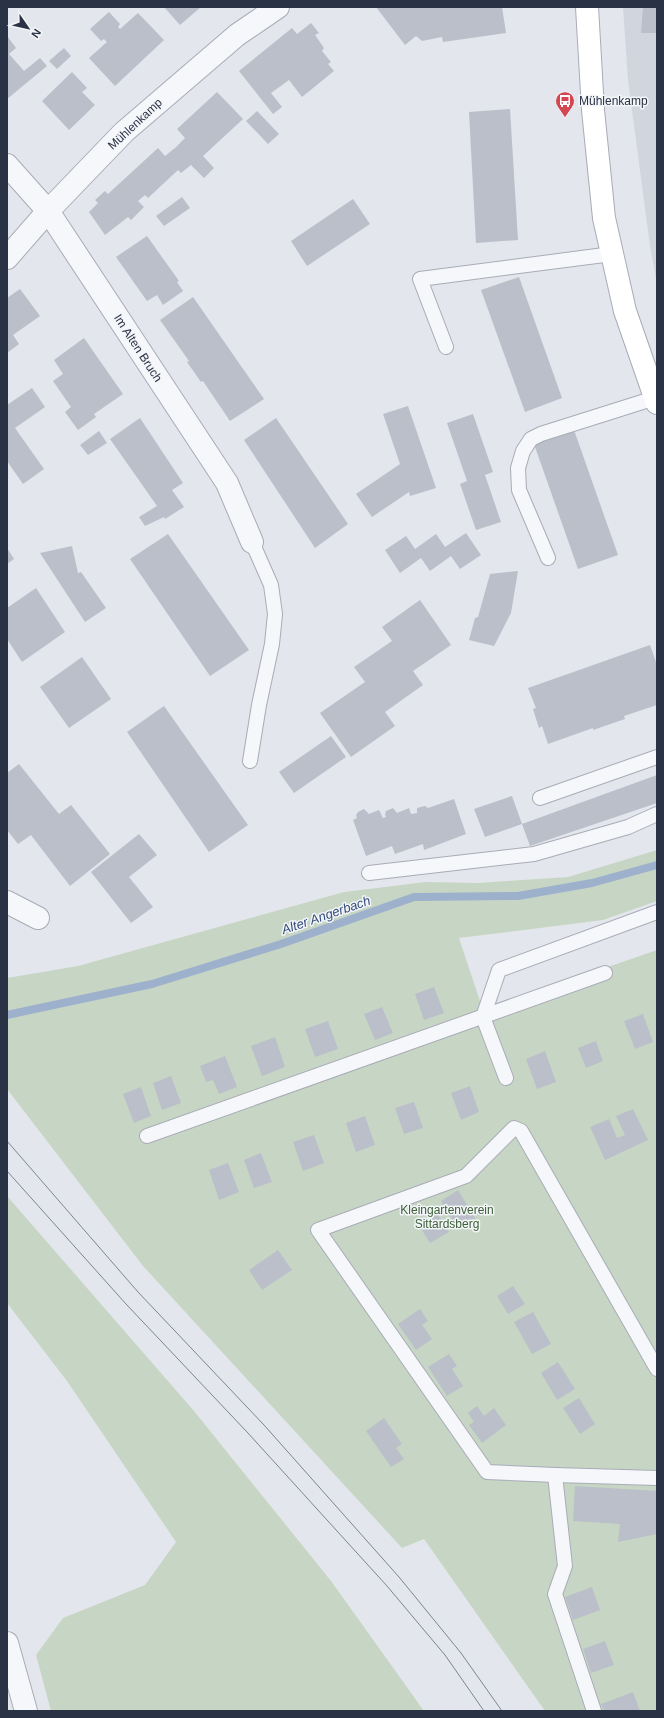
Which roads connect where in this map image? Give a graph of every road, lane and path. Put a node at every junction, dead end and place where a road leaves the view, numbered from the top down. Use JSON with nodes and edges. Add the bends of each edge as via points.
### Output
{"nodes":[{"id":1,"x":278,"y":7,"type":"edge"},
{"id":2,"x":587,"y":7,"type":"edge"},
{"id":3,"x":7,"y":165,"type":"edge"},
{"id":4,"x":48,"y":211,"type":"junction"},
{"id":5,"x":612,"y":254,"type":"junction"},
{"id":6,"x":7,"y":258,"type":"edge"},
{"id":7,"x":446,"y":347,"type":"dead end"},
{"id":8,"x":652,"y":372,"type":"edge"},
{"id":9,"x":656,"y":401,"type":"edge"},
{"id":10,"x":252,"y":542,"type":"joint"},
{"id":11,"x":548,"y":558,"type":"dead end"},
{"id":12,"x":657,"y":757,"type":"edge"},
{"id":13,"x":250,"y":761,"type":"dead end"},
{"id":14,"x":540,"y":798,"type":"dead end"},
{"id":15,"x":657,"y":814,"type":"edge"},
{"id":16,"x":369,"y":874,"type":"dead end"},
{"id":17,"x":7,"y":902,"type":"edge"},
{"id":18,"x":657,"y":912,"type":"edge"},
{"id":19,"x":38,"y":918,"type":"dead end"},
{"id":20,"x":605,"y":973,"type":"dead end"},
{"id":21,"x":483,"y":1017,"type":"junction"},
{"id":22,"x":506,"y":1078,"type":"dead end"},
{"id":23,"x":147,"y":1136,"type":"dead end"},
{"id":24,"x":657,"y":1370,"type":"edge"},
{"id":25,"x":554,"y":1475,"type":"junction"},
{"id":26,"x":657,"y":1478,"type":"edge"},
{"id":27,"x":7,"y":1643,"type":"edge"},
{"id":28,"x":26,"y":1711,"type":"edge"},
{"id":29,"x":594,"y":1711,"type":"edge"}],
"edges":[{"from":1,"to":4,"type":"street","name":"Mühlenkamp","via":[[237,35],[124,132]]},
{"from":2,"to":5,"type":"main road","via":[[603,203]]},
{"from":3,"to":4,"type":"street","name":"Im Alten Bruch"},
{"from":4,"to":6,"type":"street","name":"Mühlenkamp"},
{"from":4,"to":10,"type":"street","name":"Im Alten Bruch","via":[[227,483]]},
{"from":5,"to":7,"type":"lane","via":[[420,279]]},
{"from":5,"to":8,"type":"main road","via":[[625,311]]},
{"from":8,"to":9,"type":"main road"},
{"from":9,"to":11,"type":"lane","via":[[531,439],[518,468],[519,490]]},
{"from":10,"to":13,"type":"lane","via":[[271,585],[275,614],[272,644]]},
{"from":12,"to":14,"type":"lane"},
{"from":15,"to":16,"type":"lane","via":[[628,827],[534,854]]},
{"from":17,"to":19,"type":"street"},
{"from":18,"to":21,"type":"lane","via":[[499,970]]},
{"from":20,"to":21,"type":"lane"},
{"from":21,"to":22,"type":"lane"},
{"from":21,"to":23,"type":"lane"},
{"from":24,"to":25,"type":"lane","via":[[521,1130],[514,1128],[466,1176],[318,1230],[487,1472]]},
{"from":25,"to":26,"type":"lane"},
{"from":25,"to":29,"type":"lane","via":[[565,1566],[555,1594]]},
{"from":27,"to":28,"type":"street"}]}
